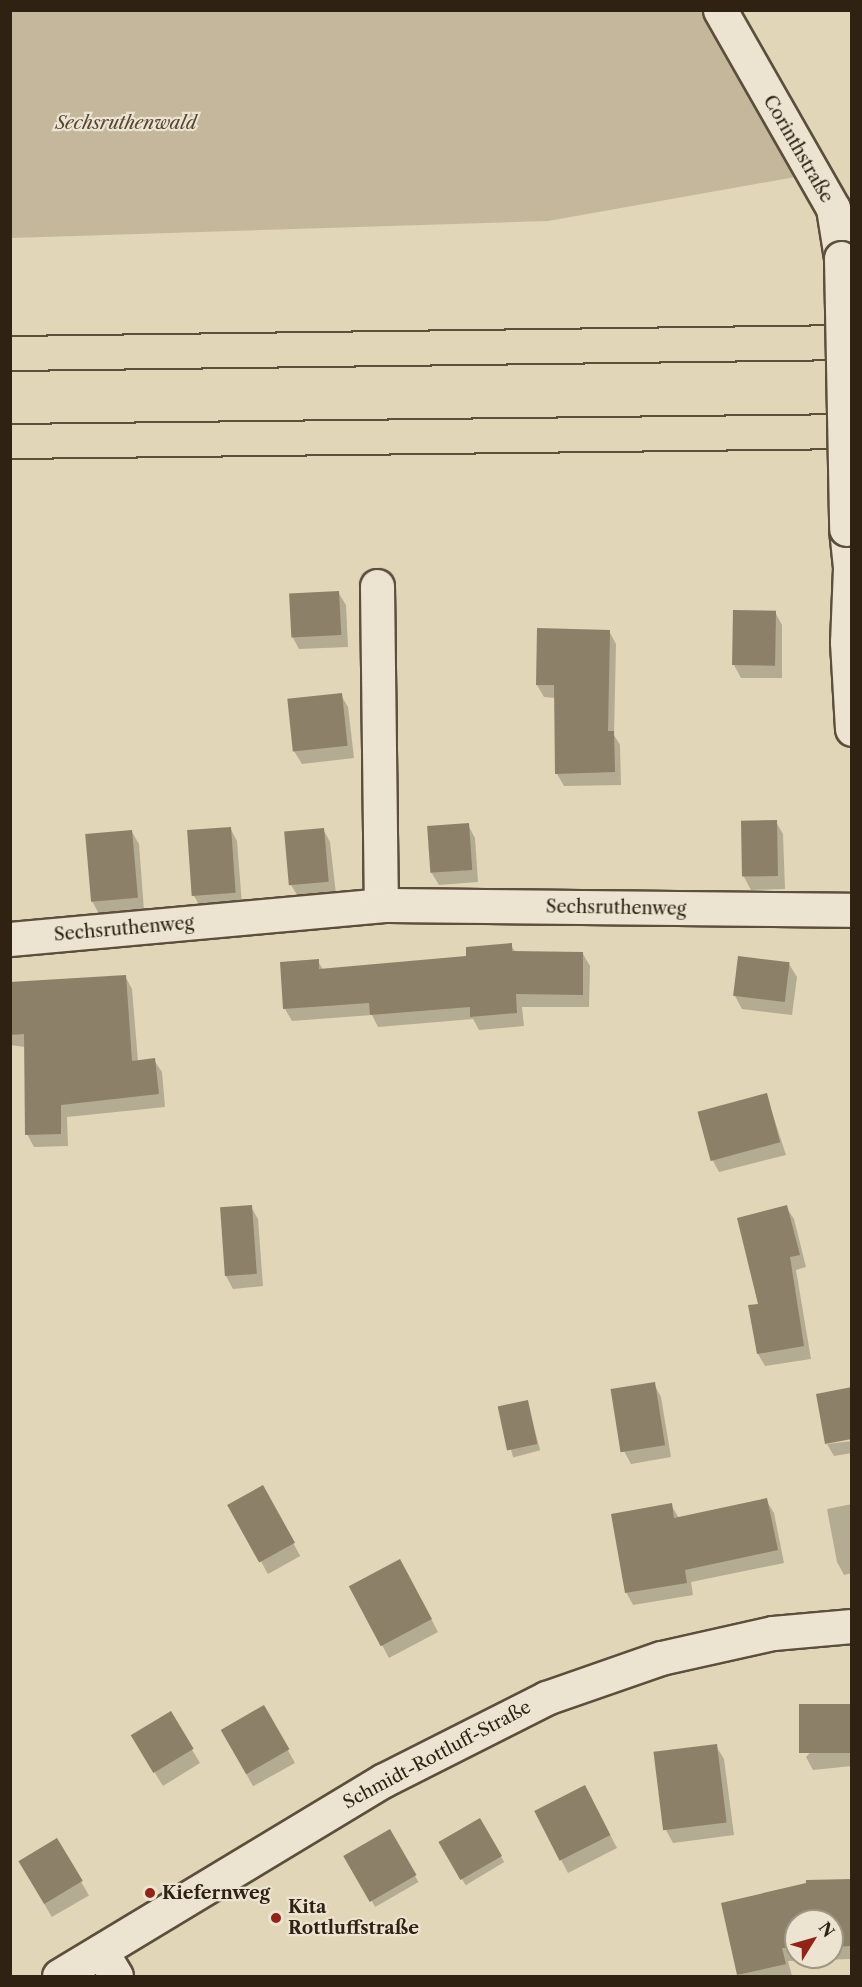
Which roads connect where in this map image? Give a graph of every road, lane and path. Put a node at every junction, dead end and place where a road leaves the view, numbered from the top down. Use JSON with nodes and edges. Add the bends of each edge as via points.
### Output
{"nodes":[{"id":1,"x":720,"y":10,"type":"edge"},
{"id":2,"x":842,"y":209,"type":"edge"},
{"id":3,"x":852,"y":342,"type":"edge"},
{"id":4,"x":10,"y":353,"type":"edge"},
{"id":5,"x":852,"y":431,"type":"edge"},
{"id":6,"x":10,"y":441,"type":"edge"},
{"id":7,"x":851,"y":568,"type":"edge"},
{"id":8,"x":376,"y":586,"type":"dead end"},
{"id":9,"x":852,"y":729,"type":"edge"},
{"id":10,"x":381,"y":905,"type":"junction"},
{"id":11,"x":852,"y":910,"type":"edge"},
{"id":12,"x":10,"y":939,"type":"edge"},
{"id":13,"x":852,"y":1626,"type":"edge"},
{"id":14,"x":108,"y":1964,"type":"edge"},
{"id":15,"x":59,"y":1977,"type":"edge"}],
"edges":[{"from":1,"to":2,"type":"street","name":"Corinthstraße"},
{"from":2,"to":7,"type":"street","name":"Corinthstraße","bridge":true,"via":[[846,529]]},
{"from":3,"to":4,"type":"highway"},
{"from":5,"to":6,"type":"highway"},
{"from":7,"to":9,"type":"street","name":"Corinthstraße","via":[[847,642]]},
{"from":8,"to":10,"type":"street"},
{"from":10,"to":11,"type":"street","name":"Sechsruthenweg"},
{"from":10,"to":12,"type":"street","name":"Sechsruthenweg"},
{"from":13,"to":14,"type":"street","name":"Schmidt-Rottluff-Straße","via":[[773,1633],[662,1658],[546,1698],[384,1780]]},
{"from":14,"to":15,"type":"street","name":"Schmidt-Rottluff-Straße"}]}
